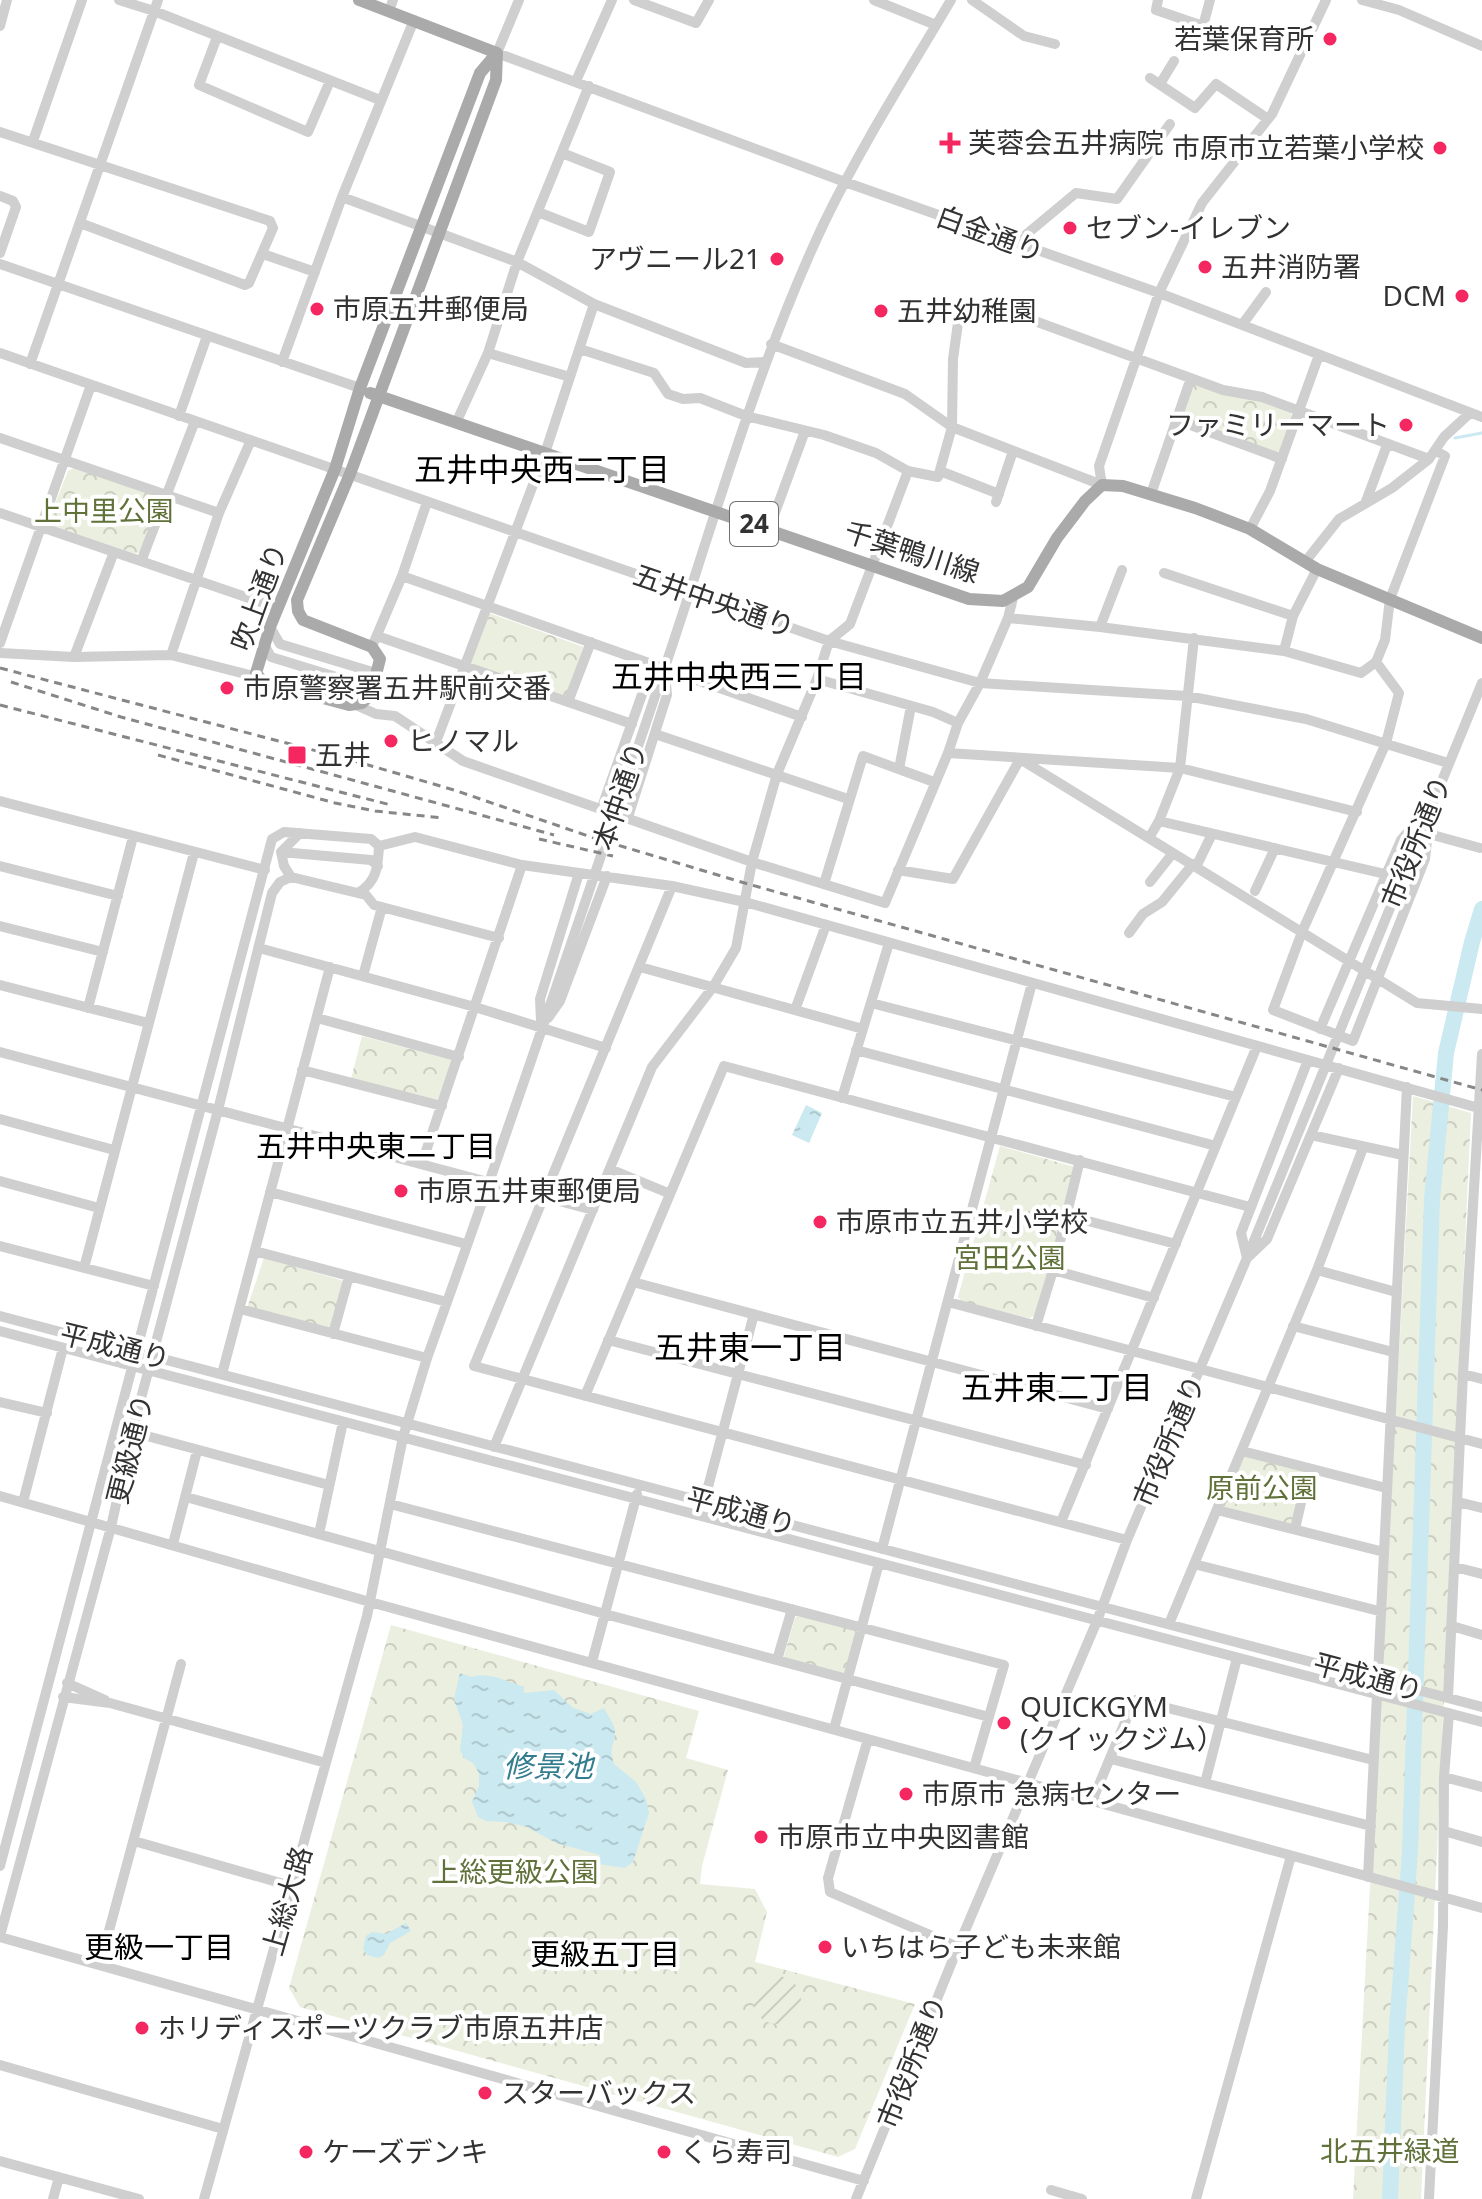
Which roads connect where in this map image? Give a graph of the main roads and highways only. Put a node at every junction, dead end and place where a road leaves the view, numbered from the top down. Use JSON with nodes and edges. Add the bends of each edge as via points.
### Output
{"nodes":[{"id":1,"x":359,"y":0,"type":"edge"},
{"id":2,"x":391,"y":6,"type":"edge"},
{"id":3,"x":497,"y":53,"type":"junction"},
{"id":4,"x":360,"y":388,"type":"junction"},
{"id":5,"x":377,"y":397,"type":"junction"},
{"id":6,"x":1482,"y":638,"type":"edge"}],
"edges":[{"from":1,"to":2,"type":"main road"},
{"from":2,"to":3,"type":"main road"},
{"from":3,"to":4,"type":"main road","name":"吹上通り","via":[[480,73]]},
{"from":3,"to":5,"type":"main road","name":"吹上通り","via":[[496,80]]},
{"from":4,"to":5,"type":"main road","name":"千葉鴨川線","number":"24"},
{"from":4,"to":5,"type":"main road","name":"吹上通り","via":[[335,469],[270,627],[257,677],[356,705],[367,700],[372,688],[380,659],[375,642],[303,620],[297,605]]},
{"from":5,"to":6,"type":"main road","name":"千葉鴨川線","number":"24","via":[[987,602],[1013,598],[1028,587],[1085,501],[1102,485],[1123,486],[1250,529],[1311,565]]}]}
